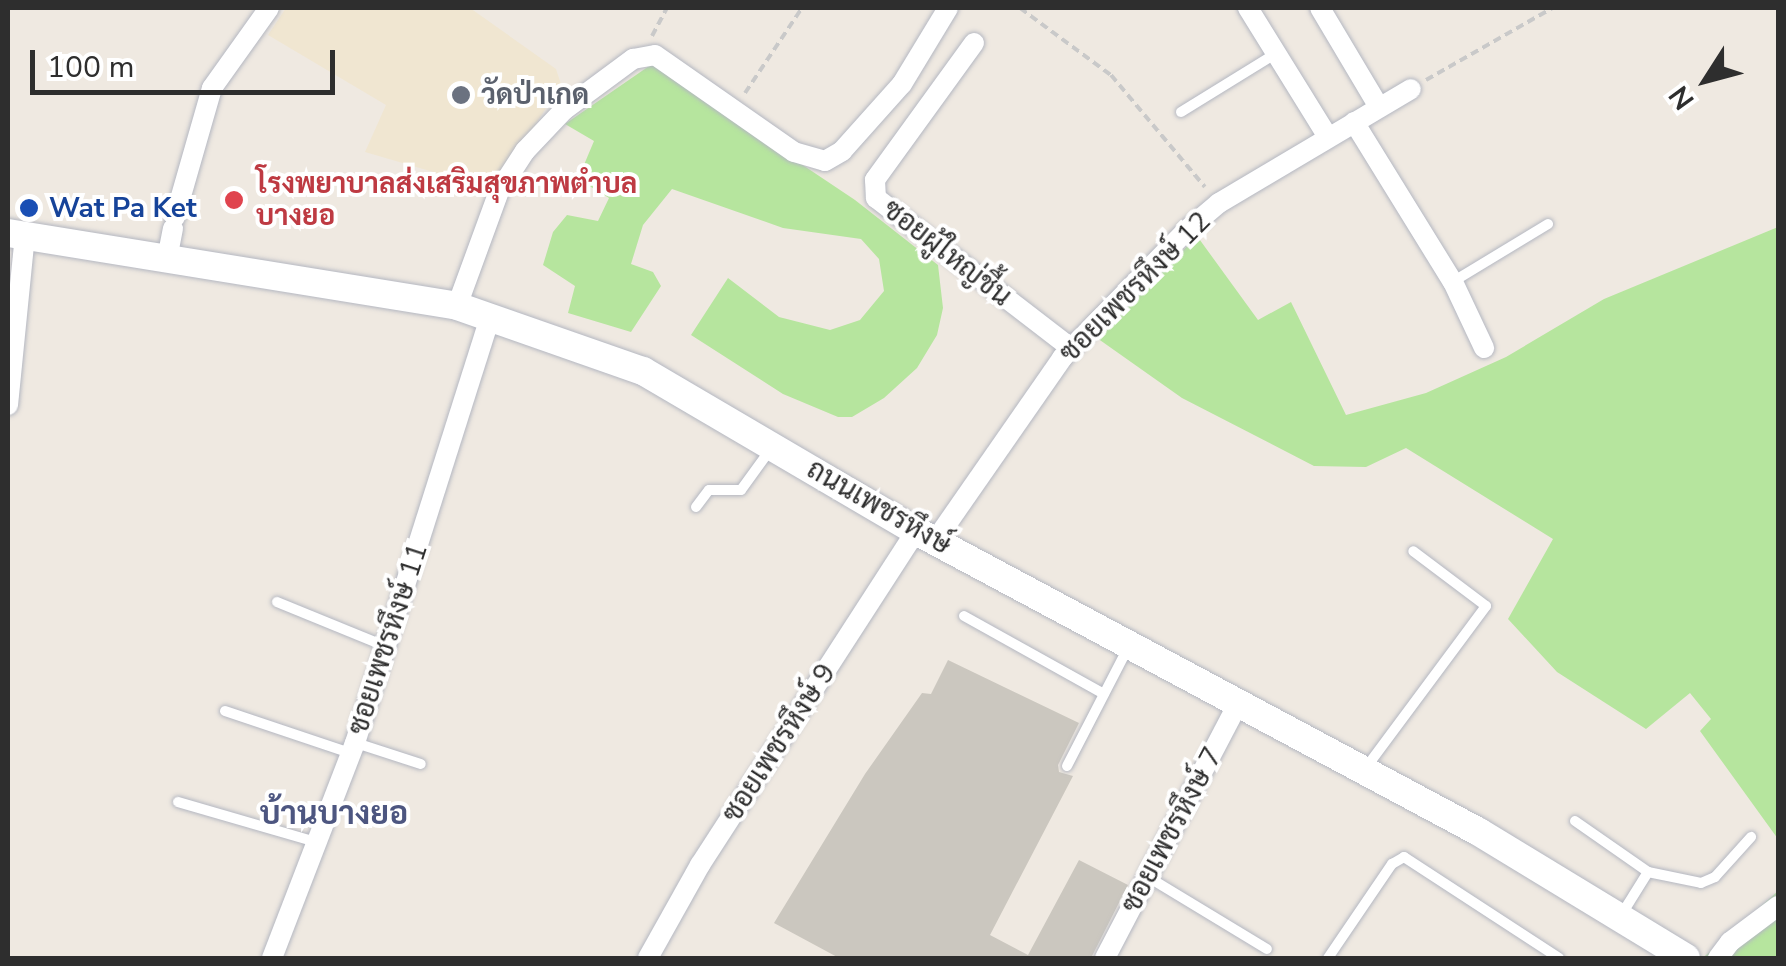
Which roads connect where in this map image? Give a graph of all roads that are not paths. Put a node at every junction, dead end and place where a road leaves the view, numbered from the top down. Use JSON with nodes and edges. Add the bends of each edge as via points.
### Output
{"nodes":[{"id":1,"x":269,"y":8,"type":"edge"},
{"id":2,"x":948,"y":8,"type":"edge"},
{"id":3,"x":1248,"y":8,"type":"edge"},
{"id":4,"x":1320,"y":8,"type":"edge"},
{"id":5,"x":974,"y":43,"type":"dead end"},
{"id":6,"x":1276,"y":53,"type":"junction"},
{"id":7,"x":1411,"y":88,"type":"road end"},
{"id":8,"x":1379,"y":108,"type":"junction"},
{"id":9,"x":1181,"y":112,"type":"dead end"},
{"id":10,"x":1354,"y":122,"type":"junction"},
{"id":11,"x":1328,"y":137,"type":"junction"},
{"id":12,"x":1548,"y":224,"type":"dead end"},
{"id":13,"x":172,"y":233,"type":"junction"},
{"id":14,"x":16,"y":234,"type":"edge"},
{"id":15,"x":1453,"y":282,"type":"junction"},
{"id":16,"x":457,"y":306,"type":"junction"},
{"id":17,"x":491,"y":314,"type":"junction"},
{"id":18,"x":1071,"y":348,"type":"junction"},
{"id":19,"x":1484,"y":348,"type":"dead end"},
{"id":20,"x":8,"y":405,"type":"edge"},
{"id":21,"x":774,"y":445,"type":"junction"},
{"id":22,"x":696,"y":507,"type":"dead end"},
{"id":23,"x":925,"y":536,"type":"junction"},
{"id":24,"x":1413,"y":551,"type":"dead end"},
{"id":25,"x":277,"y":602,"type":"dead end"},
{"id":26,"x":964,"y":616,"type":"dead end"},
{"id":27,"x":1129,"y":645,"type":"junction"},
{"id":28,"x":386,"y":646,"type":"junction"},
{"id":29,"x":1104,"y":694,"type":"junction"},
{"id":30,"x":1239,"y":702,"type":"junction"},
{"id":31,"x":225,"y":711,"type":"dead end"},
{"id":32,"x":353,"y":748,"type":"junction"},
{"id":33,"x":421,"y":764,"type":"dead end"},
{"id":34,"x":1067,"y":766,"type":"dead end"},
{"id":35,"x":1365,"y":770,"type":"junction"},
{"id":36,"x":178,"y":802,"type":"dead end"},
{"id":37,"x":1575,"y":821,"type":"dead end"},
{"id":38,"x":1750,"y":837,"type":"dead end"},
{"id":39,"x":317,"y":842,"type":"junction"},
{"id":40,"x":1648,"y":872,"type":"junction"},
{"id":41,"x":1148,"y":877,"type":"junction"},
{"id":42,"x":1778,"y":906,"type":"edge"},
{"id":43,"x":1620,"y":918,"type":"junction"},
{"id":44,"x":1267,"y":949,"type":"dead end"},
{"id":45,"x":1674,"y":956,"type":"edge"},
{"id":46,"x":272,"y":958,"type":"edge"},
{"id":47,"x":648,"y":958,"type":"edge"},
{"id":48,"x":1106,"y":958,"type":"edge"},
{"id":49,"x":1328,"y":958,"type":"edge"},
{"id":50,"x":1560,"y":958,"type":"edge"},
{"id":51,"x":1718,"y":958,"type":"edge"}],
"edges":[{"from":1,"to":13,"type":"street","via":[[212,88]]},
{"from":2,"to":16,"type":"street","via":[[902,84],[833,158],[794,152],[666,61],[645,55],[531,142],[499,191]]},
{"from":3,"to":6,"type":"street"},
{"from":4,"to":8,"type":"street"},
{"from":5,"to":18,"type":"street","name":"ซอยผู้ใหญ่ชื้น","via":[[874,180],[876,198]]},
{"from":6,"to":9,"type":"lane"},
{"from":6,"to":11,"type":"street"},
{"from":7,"to":8,"type":"street","name":"ซอยเพชรหึงษ์ 12"},
{"from":8,"to":10,"type":"street","name":"ซอยเพชรหึงษ์ 12"},
{"from":10,"to":11,"type":"street","name":"ซอยเพชรหึงษ์ 12"},
{"from":10,"to":15,"type":"street"},
{"from":11,"to":18,"type":"street","name":"ซอยเพชรหึงษ์ 12","via":[[1218,203]]},
{"from":12,"to":15,"type":"lane"},
{"from":13,"to":14,"type":"main road","name":"ถนนเพชรหึงษ์"},
{"from":13,"to":16,"type":"main road","name":"ถนนเพชรหึงษ์"},
{"from":14,"to":20,"type":"street"},
{"from":15,"to":19,"type":"street"},
{"from":16,"to":17,"type":"main road","name":"ถนนเพชรหึงษ์"},
{"from":17,"to":21,"type":"main road","name":"ถนนเพชรหึงษ์","via":[[643,370]]},
{"from":17,"to":28,"type":"street","name":"ซอยเพชรหึงษ์ 11"},
{"from":18,"to":23,"type":"street","name":"ซอยเพชรหึงษ์ 12"},
{"from":21,"to":22,"type":"lane","via":[[741,490],[709,490]]},
{"from":21,"to":23,"type":"main road","name":"ถนนเพชรหึงษ์"},
{"from":23,"to":27,"type":"main road","name":"ถนนเพชรหึงษ์"},
{"from":23,"to":47,"type":"street","name":"ซอยเพชรหึงษ์ 9","via":[[700,865]]},
{"from":24,"to":35,"type":"lane","via":[[1486,606]]},
{"from":25,"to":28,"type":"lane"},
{"from":26,"to":29,"type":"lane"},
{"from":27,"to":29,"type":"lane"},
{"from":27,"to":30,"type":"main road","name":"ถนนเพชรหึงษ์"},
{"from":28,"to":32,"type":"street","name":"ซอยเพชรหึงษ์ 11"},
{"from":29,"to":34,"type":"lane"},
{"from":30,"to":35,"type":"main road","name":"ถนนเพชรหึงษ์"},
{"from":30,"to":41,"type":"street","name":"ซอยเพชรหึงษ์ 7"},
{"from":31,"to":32,"type":"lane"},
{"from":32,"to":33,"type":"lane"},
{"from":32,"to":39,"type":"street","name":"ซอยเพชรหึงษ์ 11"},
{"from":35,"to":43,"type":"main road","name":"ถนนเพชรหึงษ์"},
{"from":36,"to":39,"type":"lane"},
{"from":37,"to":40,"type":"lane"},
{"from":38,"to":40,"type":"lane","via":[[1716,877],[1700,883]]},
{"from":39,"to":46,"type":"street","name":"ซอยเพชรหึงษ์ 11"},
{"from":40,"to":43,"type":"lane"},
{"from":41,"to":44,"type":"lane"},
{"from":41,"to":48,"type":"street","name":"ซอยเพชรหึงษ์ 7"},
{"from":42,"to":51,"type":"street"},
{"from":43,"to":45,"type":"main road","name":"ถนนเพชรหึงษ์"},
{"from":49,"to":50,"type":"lane","via":[[1392,864],[1404,858]]}]}
